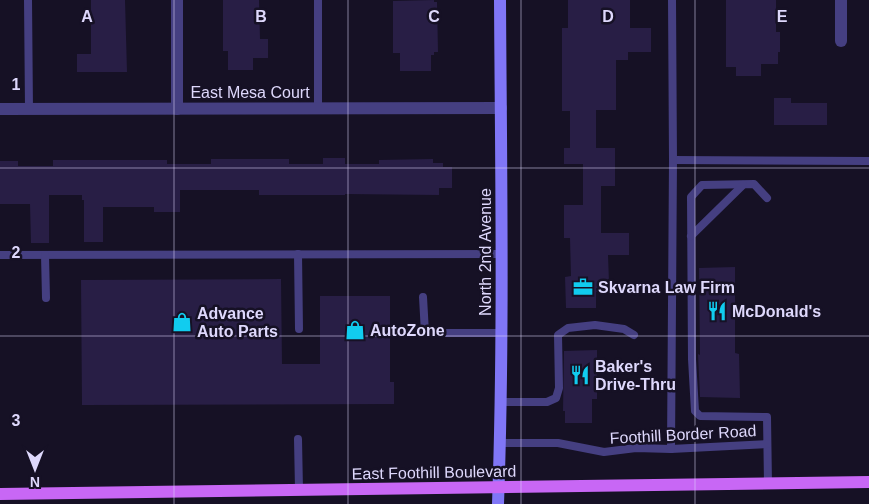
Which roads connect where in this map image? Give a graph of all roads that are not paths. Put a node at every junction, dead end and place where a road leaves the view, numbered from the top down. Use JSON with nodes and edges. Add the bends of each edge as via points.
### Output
{"nodes":[{"id":1,"x":28,"y":0,"type":"edge"},
{"id":2,"x":177,"y":0,"type":"edge"},
{"id":3,"x":318,"y":0,"type":"edge"},
{"id":4,"x":500,"y":0,"type":"edge"},
{"id":5,"x":672,"y":0,"type":"edge"},
{"id":6,"x":841,"y":0,"type":"edge"},
{"id":7,"x":841,"y":41,"type":"dead end"},
{"id":8,"x":318,"y":108,"type":"junction"},
{"id":9,"x":501,"y":108,"type":"junction"},
{"id":10,"x":0,"y":109,"type":"edge"},
{"id":11,"x":29,"y":109,"type":"junction"},
{"id":12,"x":177,"y":109,"type":"junction"},
{"id":13,"x":673,"y":160,"type":"junction"},
{"id":14,"x":869,"y":161,"type":"edge"},
{"id":15,"x":744,"y":185,"type":"junction"},
{"id":16,"x":767,"y":198,"type":"dead end"},
{"id":17,"x":691,"y":236,"type":"junction"},
{"id":18,"x":298,"y":254,"type":"junction"},
{"id":19,"x":501,"y":254,"type":"junction"},
{"id":20,"x":0,"y":255,"type":"edge"},
{"id":21,"x":45,"y":255,"type":"junction"},
{"id":22,"x":423,"y":297,"type":"dead end"},
{"id":23,"x":46,"y":298,"type":"dead end"},
{"id":24,"x":299,"y":329,"type":"dead end"},
{"id":25,"x":502,"y":332,"type":"junction"},
{"id":26,"x":634,"y":335,"type":"dead end"},
{"id":27,"x":501,"y":402,"type":"junction"},
{"id":28,"x":298,"y":439,"type":"dead end"},
{"id":29,"x":501,"y":443,"type":"junction"},
{"id":30,"x":767,"y":444,"type":"junction"},
{"id":31,"x":671,"y":449,"type":"junction"},
{"id":32,"x":869,"y":482,"type":"edge"},
{"id":33,"x":768,"y":484,"type":"junction"},
{"id":34,"x":499,"y":487,"type":"junction"},
{"id":35,"x":300,"y":490,"type":"junction"},
{"id":36,"x":0,"y":494,"type":"edge"},
{"id":37,"x":498,"y":504,"type":"edge"}],
"edges":[{"from":1,"to":11,"type":"lane"},
{"from":2,"to":12,"type":"street"},
{"from":3,"to":8,"type":"lane"},
{"from":4,"to":9,"type":"street","name":"North 2nd Avenue"},
{"from":5,"to":13,"type":"lane"},
{"from":6,"to":7,"type":"street"},
{"from":8,"to":9,"type":"street","name":"East Mesa Court"},
{"from":8,"to":12,"type":"street","name":"East Mesa Court"},
{"from":9,"to":19,"type":"street","name":"North 2nd Avenue"},
{"from":10,"to":11,"type":"street","name":"East Mesa Court"},
{"from":11,"to":12,"type":"street","name":"East Mesa Court"},
{"from":13,"to":14,"type":"lane"},
{"from":13,"to":31,"type":"lane"},
{"from":15,"to":16,"type":"lane","via":[[754,184]]},
{"from":15,"to":17,"type":"lane"},
{"from":15,"to":17,"type":"lane","via":[[702,185],[691,197]]},
{"from":17,"to":30,"type":"lane","via":[[695,411],[700,416],[767,417]]},
{"from":18,"to":19,"type":"lane"},
{"from":18,"to":21,"type":"lane"},
{"from":18,"to":24,"type":"lane"},
{"from":19,"to":25,"type":"street","name":"North 2nd Avenue"},
{"from":20,"to":21,"type":"lane"},
{"from":21,"to":23,"type":"lane"},
{"from":22,"to":25,"type":"lane","via":[[425,333]]},
{"from":25,"to":27,"type":"street","name":"North 2nd Avenue"},
{"from":26,"to":27,"type":"lane","via":[[624,328],[595,325],[568,328],[558,335],[559,388],[556,398],[547,402]]},
{"from":27,"to":29,"type":"street","name":"North 2nd Avenue"},
{"from":28,"to":35,"type":"lane"},
{"from":29,"to":31,"type":"lane","name":"Foothill Border Road","via":[[558,443],[604,452],[636,448]]},
{"from":29,"to":34,"type":"street","name":"North 2nd Avenue"},
{"from":30,"to":31,"type":"lane","name":"Foothill Border Road"},
{"from":30,"to":33,"type":"lane","name":"Foothill Border Road"},
{"from":32,"to":33,"type":"main road","name":"East Foothill Boulevard"},
{"from":33,"to":34,"type":"main road","name":"East Foothill Boulevard"},
{"from":34,"to":35,"type":"main road","name":"East Foothill Boulevard"},
{"from":34,"to":37,"type":"street","name":"North 2nd Avenue"},
{"from":35,"to":36,"type":"main road","name":"East Foothill Boulevard"}]}
